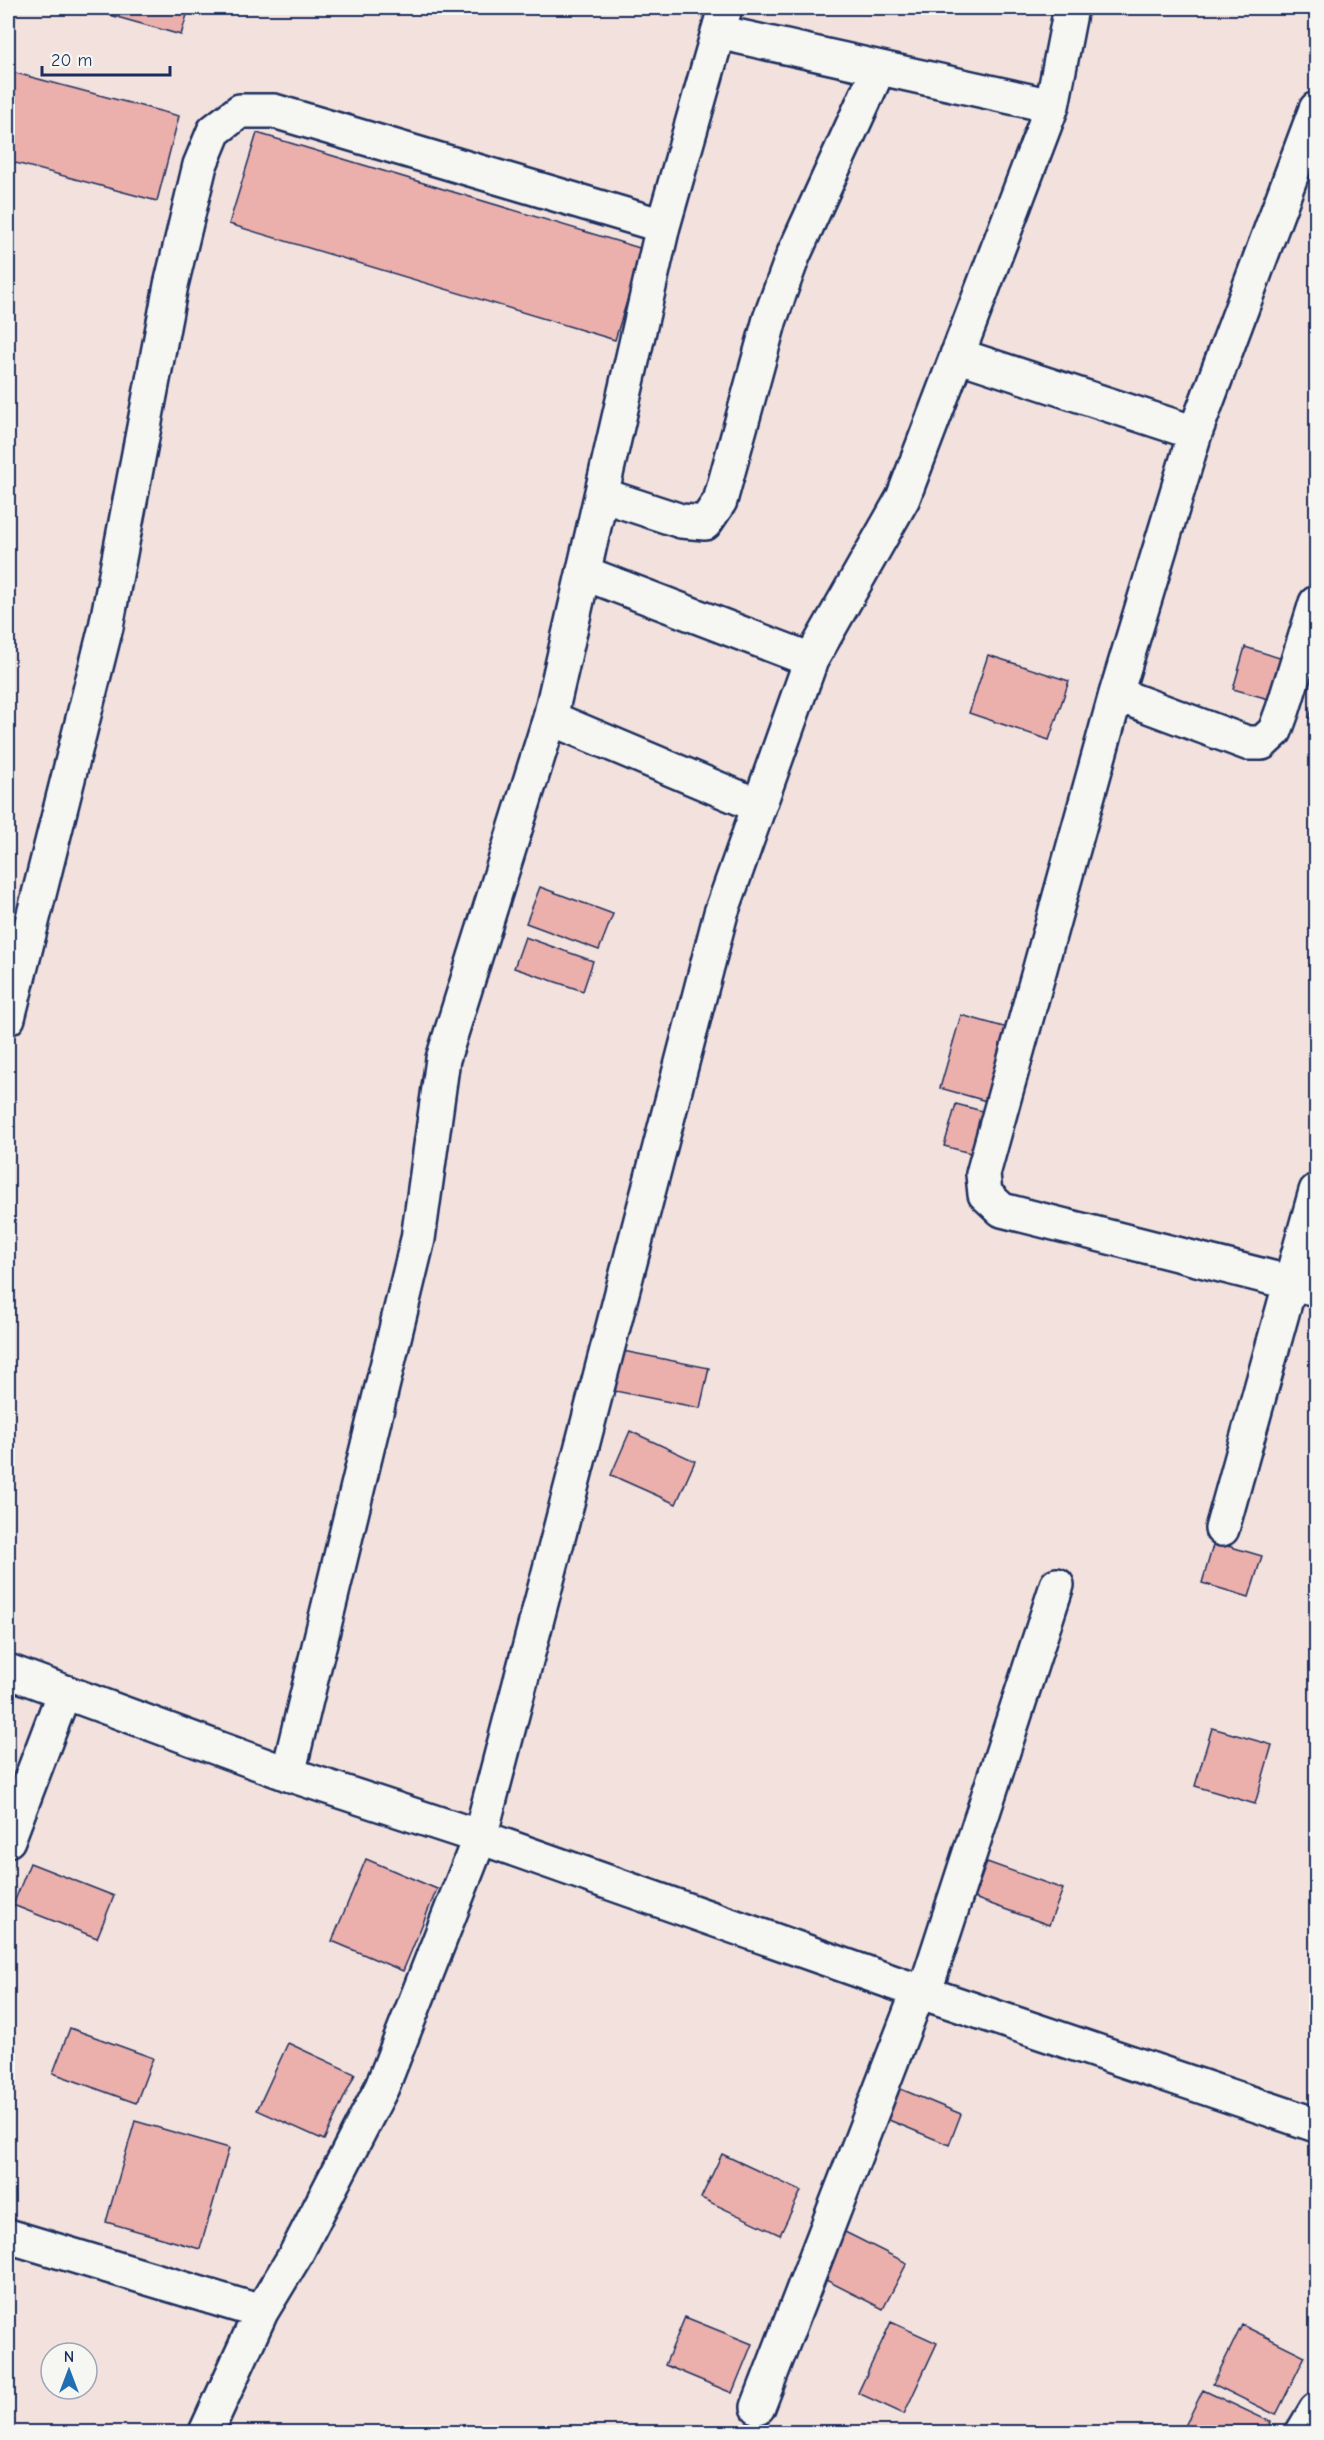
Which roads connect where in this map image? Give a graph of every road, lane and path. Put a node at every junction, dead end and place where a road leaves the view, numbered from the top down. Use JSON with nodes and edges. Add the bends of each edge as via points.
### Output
{"nodes":[{"id":1,"x":1071,"y":8,"type":"edge"},
{"id":2,"x":721,"y":20,"type":"edge"},
{"id":3,"x":879,"y":68,"type":"junction"},
{"id":4,"x":1052,"y":106,"type":"junction"},
{"id":5,"x":1317,"y":109,"type":"edge"},
{"id":6,"x":663,"y":226,"type":"junction"},
{"id":7,"x":957,"y":355,"type":"junction"},
{"id":8,"x":1195,"y":433,"type":"junction"},
{"id":9,"x":602,"y":495,"type":"junction"},
{"id":10,"x":584,"y":573,"type":"junction"},
{"id":11,"x":1317,"y":603,"type":"edge"},
{"id":12,"x":811,"y":660,"type":"junction"},
{"id":13,"x":1116,"y":694,"type":"junction"},
{"id":14,"x":550,"y":718,"type":"junction"},
{"id":15,"x":759,"y":806,"type":"junction"},
{"id":16,"x":8,"y":1018,"type":"edge"},
{"id":17,"x":1317,"y":1191,"type":"edge"},
{"id":18,"x":1304,"y":1285,"type":"edge"},
{"id":19,"x":1222,"y":1528,"type":"dead end"},
{"id":20,"x":1057,"y":1584,"type":"dead end"},
{"id":21,"x":8,"y":1671,"type":"edge"},
{"id":22,"x":64,"y":1692,"type":"junction"},
{"id":23,"x":288,"y":1774,"type":"junction"},
{"id":24,"x":480,"y":1837,"type":"junction"},
{"id":25,"x":8,"y":1840,"type":"edge"},
{"id":26,"x":922,"y":1991,"type":"junction"},
{"id":27,"x":1317,"y":2125,"type":"edge"},
{"id":28,"x":8,"y":2236,"type":"edge"},
{"id":29,"x":261,"y":2312,"type":"junction"},
{"id":30,"x":758,"y":2408,"type":"dead end"},
{"id":31,"x":1317,"y":2410,"type":"edge"},
{"id":32,"x":206,"y":2433,"type":"edge"},
{"id":33,"x":1303,"y":2433,"type":"edge"}],
"edges":[{"from":1,"to":4,"type":"street"},
{"from":2,"to":3,"type":"street"},
{"from":2,"to":6,"type":"street"},
{"from":3,"to":4,"type":"street"},
{"from":3,"to":9,"type":"street","via":[[789,267],[770,319],[720,501],[705,523],[681,520]]},
{"from":4,"to":7,"type":"street"},
{"from":5,"to":8,"type":"street"},
{"from":6,"to":9,"type":"street"},
{"from":6,"to":16,"type":"street","via":[[274,111],[240,111],[214,131],[200,165],[171,285],[106,627]]},
{"from":7,"to":8,"type":"street"},
{"from":7,"to":12,"type":"street","via":[[903,498]]},
{"from":8,"to":13,"type":"street"},
{"from":9,"to":10,"type":"street"},
{"from":10,"to":12,"type":"street"},
{"from":10,"to":14,"type":"street"},
{"from":11,"to":13,"type":"street","via":[[1275,731],[1262,743],[1246,743]]},
{"from":12,"to":15,"type":"street"},
{"from":13,"to":18,"type":"street","via":[[983,1174],[985,1194],[1002,1210]]},
{"from":14,"to":15,"type":"street"},
{"from":14,"to":23,"type":"street","via":[[443,1059],[418,1239]]},
{"from":15,"to":24,"type":"street","via":[[721,912]]},
{"from":17,"to":18,"type":"street"},
{"from":18,"to":19,"type":"street"},
{"from":20,"to":26,"type":"street"},
{"from":21,"to":22,"type":"street"},
{"from":22,"to":23,"type":"street"},
{"from":22,"to":25,"type":"street"},
{"from":23,"to":24,"type":"street"},
{"from":24,"to":26,"type":"street"},
{"from":24,"to":29,"type":"street","via":[[382,2087],[296,2254]]},
{"from":26,"to":27,"type":"street"},
{"from":26,"to":30,"type":"street"},
{"from":28,"to":29,"type":"street"},
{"from":29,"to":32,"type":"street"},
{"from":31,"to":33,"type":"street"}]}
